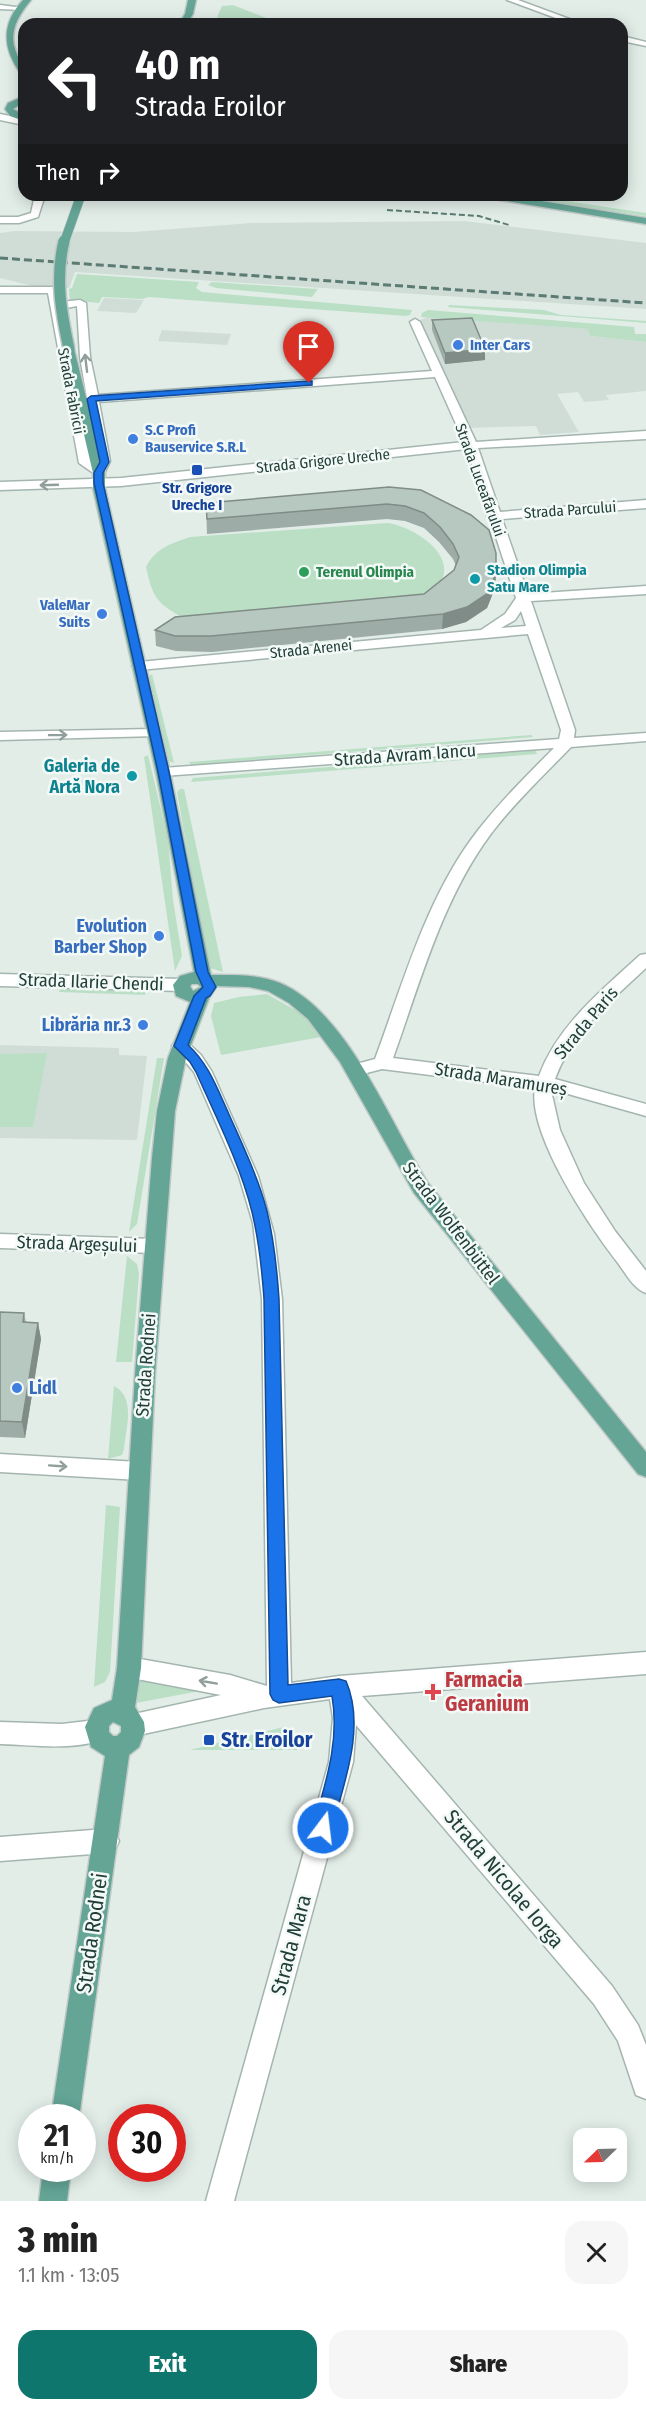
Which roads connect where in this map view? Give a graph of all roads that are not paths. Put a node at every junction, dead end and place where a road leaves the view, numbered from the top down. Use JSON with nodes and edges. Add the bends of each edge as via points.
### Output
{"nodes":[{"id":1,"x":27,"y":0,"type":"edge"},
{"id":2,"x":511,"y":0,"type":"edge"},
{"id":3,"x":192,"y":2,"type":"edge"},
{"id":4,"x":0,"y":7,"type":"edge"},
{"id":5,"x":20,"y":8,"type":"junction"},
{"id":6,"x":185,"y":18,"type":"edge"},
{"id":7,"x":562,"y":18,"type":"edge"},
{"id":8,"x":628,"y":40,"type":"edge"},
{"id":9,"x":646,"y":44,"type":"edge"},
{"id":10,"x":18,"y":64,"type":"edge"},
{"id":11,"x":18,"y":100,"type":"edge"},
{"id":12,"x":18,"y":102,"type":"edge"},
{"id":13,"x":0,"y":103,"type":"edge"},
{"id":14,"x":0,"y":112,"type":"edge"},
{"id":15,"x":13,"y":114,"type":"junction"},
{"id":16,"x":0,"y":117,"type":"edge"},
{"id":17,"x":18,"y":117,"type":"edge"},
{"id":18,"x":18,"y":119,"type":"edge"},
{"id":19,"x":39,"y":201,"type":"edge"},
{"id":20,"x":79,"y":201,"type":"edge"},
{"id":21,"x":524,"y":201,"type":"edge"},
{"id":22,"x":0,"y":220,"type":"edge"},
{"id":23,"x":646,"y":221,"type":"edge"},
{"id":24,"x":0,"y":290,"type":"edge"},
{"id":25,"x":55,"y":308,"type":"junction"},
{"id":26,"x":415,"y":322,"type":"dead end"},
{"id":27,"x":436,"y":374,"type":"junction"},
{"id":28,"x":91,"y":399,"type":"junction"},
{"id":29,"x":646,"y":435,"type":"edge"},
{"id":30,"x":471,"y":446,"type":"junction"},
{"id":31,"x":98,"y":478,"type":"junction"},
{"id":32,"x":0,"y":486,"type":"edge"},
{"id":33,"x":646,"y":504,"type":"edge"},
{"id":34,"x":493,"y":516,"type":"junction"},
{"id":35,"x":646,"y":590,"type":"edge"},
{"id":36,"x":523,"y":598,"type":"junction"},
{"id":37,"x":534,"y":629,"type":"junction"},
{"id":38,"x":483,"y":632,"type":"junction"},
{"id":39,"x":139,"y":666,"type":"junction"},
{"id":40,"x":153,"y":733,"type":"junction"},
{"id":41,"x":0,"y":736,"type":"edge"},
{"id":42,"x":646,"y":737,"type":"edge"},
{"id":43,"x":566,"y":744,"type":"junction"},
{"id":44,"x":163,"y":772,"type":"junction"},
{"id":45,"x":646,"y":959,"type":"edge"},
{"id":46,"x":0,"y":980,"type":"edge"},
{"id":47,"x":198,"y":984,"type":"junction"},
{"id":48,"x":181,"y":1046,"type":"junction"},
{"id":49,"x":382,"y":1063,"type":"junction"},
{"id":50,"x":355,"y":1070,"type":"junction"},
{"id":51,"x":546,"y":1083,"type":"junction"},
{"id":52,"x":646,"y":1110,"type":"edge"},
{"id":53,"x":0,"y":1241,"type":"edge"},
{"id":54,"x":154,"y":1246,"type":"junction"},
{"id":55,"x":646,"y":1285,"type":"edge"},
{"id":56,"x":0,"y":1463,"type":"edge"},
{"id":57,"x":646,"y":1468,"type":"edge"},
{"id":58,"x":139,"y":1471,"type":"junction"},
{"id":59,"x":646,"y":1663,"type":"edge"},
{"id":60,"x":129,"y":1668,"type":"junction"},
{"id":61,"x":339,"y":1687,"type":"junction"},
{"id":62,"x":272,"y":1696,"type":"junction"},
{"id":63,"x":128,"y":1718,"type":"junction"},
{"id":64,"x":96,"y":1731,"type":"junction"},
{"id":65,"x":0,"y":1732,"type":"edge"},
{"id":66,"x":118,"y":1747,"type":"junction"},
{"id":67,"x":106,"y":1841,"type":"junction"},
{"id":68,"x":0,"y":1849,"type":"edge"},
{"id":69,"x":646,"y":2085,"type":"edge"},
{"id":70,"x":67,"y":2104,"type":"edge"},
{"id":71,"x":55,"y":2182,"type":"edge"},
{"id":72,"x":53,"y":2201,"type":"edge"},
{"id":73,"x":220,"y":2201,"type":"edge"}],
"edges":[{"from":1,"to":5,"type":"main road"},
{"from":2,"to":7,"type":"street"},
{"from":3,"to":6,"type":"main road"},
{"from":4,"to":5,"type":"street"},
{"from":5,"to":10,"type":"main road","via":[[12,21],[8,45]]},
{"from":8,"to":9,"type":"street"},
{"from":11,"to":13,"type":"main road"},
{"from":12,"to":15,"type":"main road","via":[[10,105]]},
{"from":14,"to":15,"type":"main road"},
{"from":15,"to":17,"type":"main road"},
{"from":16,"to":18,"type":"street"},
{"from":19,"to":22,"type":"street","via":[[38,211],[28,218]]},
{"from":20,"to":31,"type":"main road","name":"Strada Fabricii","bridge":true,"via":[[61,248],[57,279]]},
{"from":21,"to":23,"type":"main road"},
{"from":24,"to":25,"type":"street","via":[[53,290]]},
{"from":28,"to":25,"type":"street","name":"Strada Fabricii","one_way":true,"via":[[82,306],[64,304]]},
{"from":25,"to":31,"type":"street","name":"Strada Fabricii","via":[[85,463]]},
{"from":26,"to":27,"type":"street","name":"Strada Luceafărului"},
{"from":27,"to":28,"type":"street"},
{"from":27,"to":30,"type":"street","name":"Strada Luceafărului"},
{"from":28,"to":31,"type":"street","name":"Strada Fabricii","via":[[104,462]]},
{"from":29,"to":30,"type":"street","name":"Strada Grigore Ureche"},
{"from":30,"to":31,"type":"street","name":"Strada Grigore Ureche"},
{"from":30,"to":34,"type":"street","name":"Strada Luceafărului"},
{"from":31,"to":32,"type":"street","name":"Strada Grigore Ureche","one_way":true},
{"from":31,"to":39,"type":"main road","name":"Strada Fabricii"},
{"from":33,"to":34,"type":"street","name":"Strada Parcului"},
{"from":34,"to":36,"type":"street","name":"Strada Luceafărului"},
{"from":35,"to":36,"type":"street"},
{"from":36,"to":37,"type":"street","name":"Strada Luceafărului"},
{"from":36,"to":38,"type":"street","name":"Strada Arenei","via":[[510,617]]},
{"from":37,"to":38,"type":"street","name":"Strada Arenei"},
{"from":37,"to":43,"type":"street","name":"Strada Luceafărului","via":[[568,730]]},
{"from":38,"to":39,"type":"street","name":"Strada Arenei"},
{"from":39,"to":40,"type":"main road","name":"Strada Fabricii"},
{"from":41,"to":40,"type":"street","one_way":true},
{"from":40,"to":44,"type":"main road","name":"Strada Fabricii"},
{"from":42,"to":43,"type":"street","name":"Strada Avram Iancu"},
{"from":43,"to":44,"type":"street","name":"Strada Avram Iancu"},
{"from":43,"to":49,"type":"street","via":[[484,833],[461,868],[432,927]]},
{"from":44,"to":47,"type":"main road","name":"Strada Fabricii"},
{"from":45,"to":51,"type":"street","name":"Strada Paris","via":[[605,996],[569,1038],[552,1062]]},
{"from":46,"to":47,"type":"street","name":"Strada Ilarie Chendi"},
{"from":47,"to":48,"type":"main road","name":"Strada Rodnei","via":[[191,1021]]},
{"from":47,"to":50,"type":"main road","name":"Strada Wolfenbüttel","via":[[260,983],[281,990],[311,1013]]},
{"from":48,"to":54,"type":"main road","name":"Strada Rodnei","via":[[166,1111]]},
{"from":48,"to":62,"type":"street","via":[[203,1072],[239,1154],[259,1211],[268,1254],[272,1299]]},
{"from":49,"to":50,"type":"street","name":"Strada Maramureș"},
{"from":49,"to":51,"type":"street","name":"Strada Maramureș"},
{"from":50,"to":57,"type":"main road","name":"Strada Wolfenbüttel","via":[[421,1188]]},
{"from":51,"to":52,"type":"street","name":"Strada Maramureș"},
{"from":51,"to":55,"type":"street","name":"Strada Paris","via":[[543,1099],[550,1127],[570,1178],[592,1215]]},
{"from":53,"to":54,"type":"street","name":"Strada Argeșului"},
{"from":54,"to":58,"type":"main road","name":"Strada Rodnei"},
{"from":56,"to":58,"type":"street","one_way":true},
{"from":58,"to":60,"type":"main road","name":"Strada Rodnei"},
{"from":59,"to":61,"type":"street"},
{"from":62,"to":60,"type":"street","one_way":true},
{"from":60,"to":63,"type":"main road","name":"Strada Rodnei"},
{"from":61,"to":62,"type":"street"},
{"from":61,"to":69,"type":"street","name":"Strada Nicolae Iorga","via":[[603,1995],[629,2034]]},
{"from":61,"to":73,"type":"street","name":"Strada Mara","via":[[345,1718],[341,1762]]},
{"from":62,"to":63,"type":"street"},
{"from":63,"to":64,"type":"main road","via":[[116,1711],[104,1715]]},
{"from":63,"to":66,"type":"main road","name":"Strada Rodnei","via":[[134,1730],[129,1741]]},
{"from":64,"to":65,"type":"street","via":[[62,1736]]},
{"from":64,"to":66,"type":"main road","via":[[100,1742]]},
{"from":66,"to":67,"type":"main road","name":"Strada Rodnei"},
{"from":67,"to":68,"type":"street"},
{"from":67,"to":70,"type":"main road","name":"Strada Rodnei"},
{"from":71,"to":72,"type":"main road"}]}
